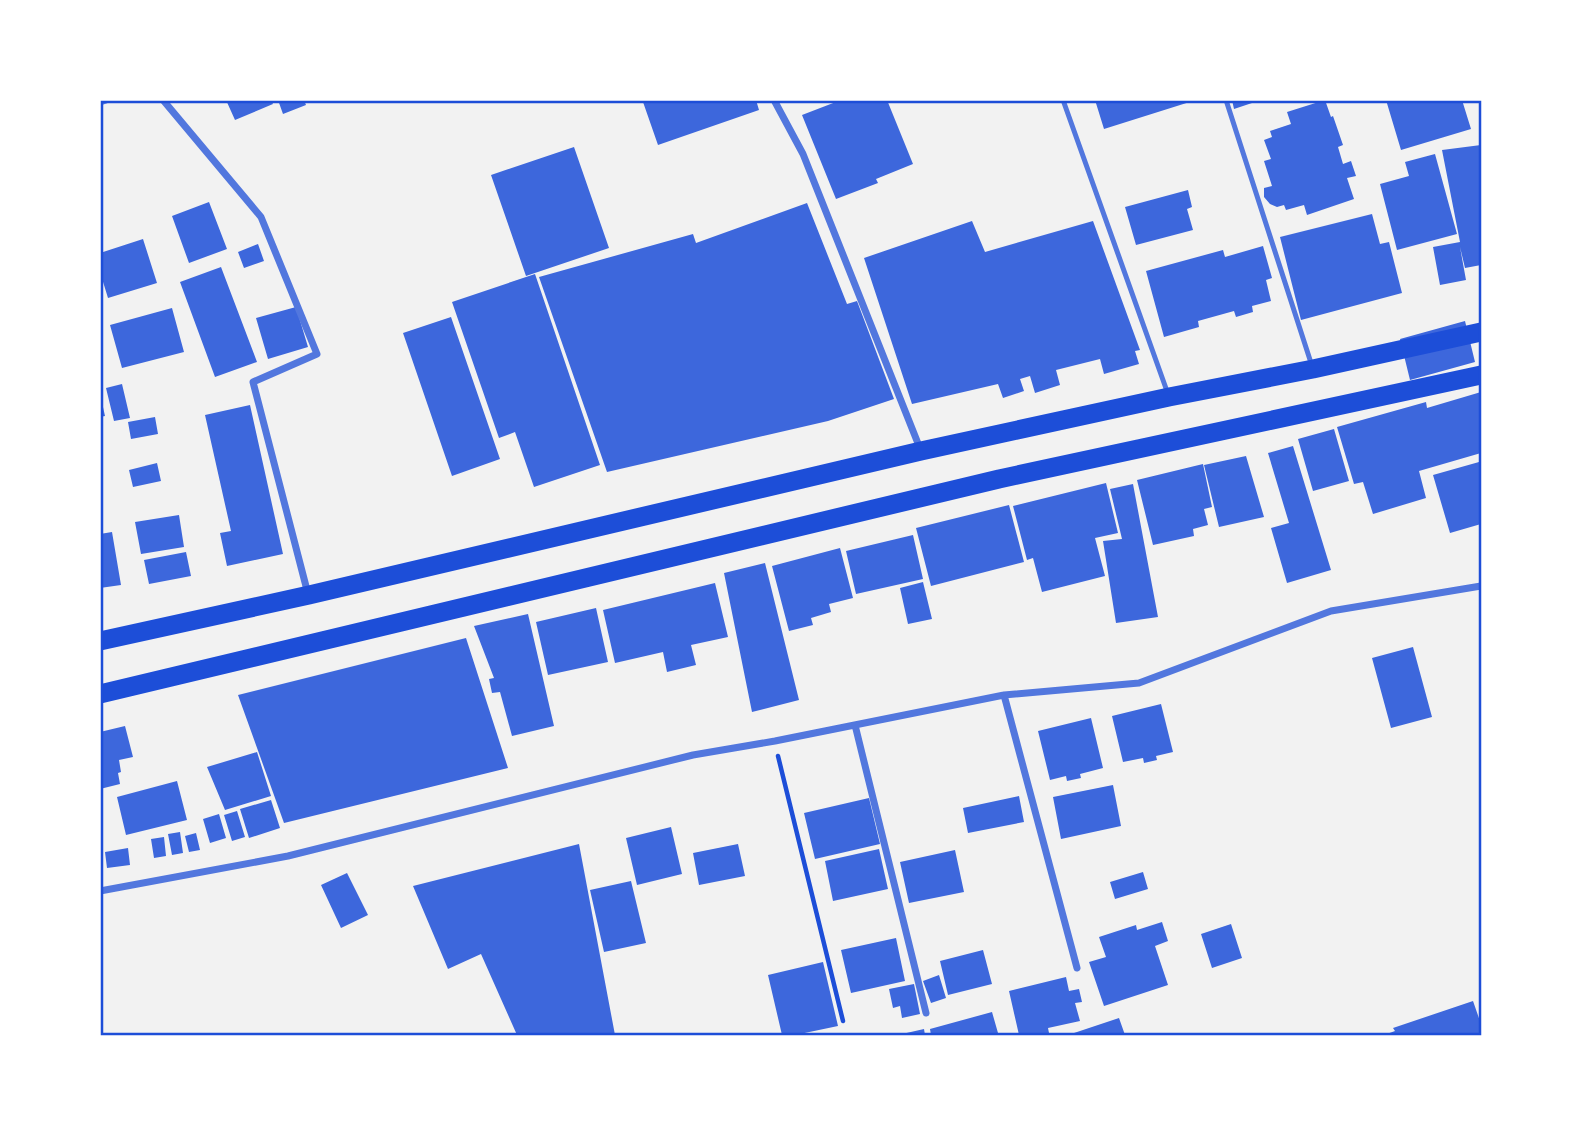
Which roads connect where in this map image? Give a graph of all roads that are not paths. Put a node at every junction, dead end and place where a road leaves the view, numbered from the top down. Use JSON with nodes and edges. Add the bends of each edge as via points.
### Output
{"nodes":[{"id":1,"x":106,"y":100,"type":"edge"},
{"id":2,"x":163,"y":100,"type":"edge"},
{"id":3,"x":774,"y":100,"type":"edge"},
{"id":4,"x":1063,"y":100,"type":"edge"},
{"id":5,"x":1226,"y":100,"type":"edge"},
{"id":6,"x":100,"y":102,"type":"edge"},
{"id":7,"x":1481,"y":332,"type":"edge"},
{"id":8,"x":1313,"y":369,"type":"junction"},
{"id":9,"x":1481,"y":375,"type":"edge"},
{"id":10,"x":1169,"y":397,"type":"junction"},
{"id":11,"x":921,"y":451,"type":"junction"},
{"id":12,"x":1481,"y":586,"type":"edge"},
{"id":13,"x":309,"y":595,"type":"junction"},
{"id":14,"x":100,"y":641,"type":"edge"},
{"id":15,"x":100,"y":694,"type":"edge"},
{"id":16,"x":1004,"y":695,"type":"junction"},
{"id":17,"x":855,"y":725,"type":"junction"},
{"id":18,"x":100,"y":891,"type":"edge"},
{"id":19,"x":1077,"y":968,"type":"dead end"},
{"id":20,"x":926,"y":1013,"type":"dead end"}],
"edges":[{"from":1,"to":6,"type":"street"},
{"from":2,"to":13,"type":"street","via":[[261,217],[317,354],[253,382]]},
{"from":3,"to":11,"type":"street","via":[[803,154]]},
{"from":4,"to":10,"type":"lane"},
{"from":5,"to":8,"type":"lane"},
{"from":7,"to":8,"type":"highway"},
{"from":8,"to":10,"type":"highway"},
{"from":9,"to":15,"type":"highway","via":[[999,479]]},
{"from":10,"to":11,"type":"highway"},
{"from":11,"to":13,"type":"highway"},
{"from":12,"to":16,"type":"street","via":[[1331,611],[1139,683]]},
{"from":13,"to":14,"type":"highway"},
{"from":16,"to":17,"type":"street"},
{"from":16,"to":19,"type":"street"},
{"from":17,"to":18,"type":"street","via":[[693,755],[288,856]]},
{"from":17,"to":20,"type":"street"}]}
